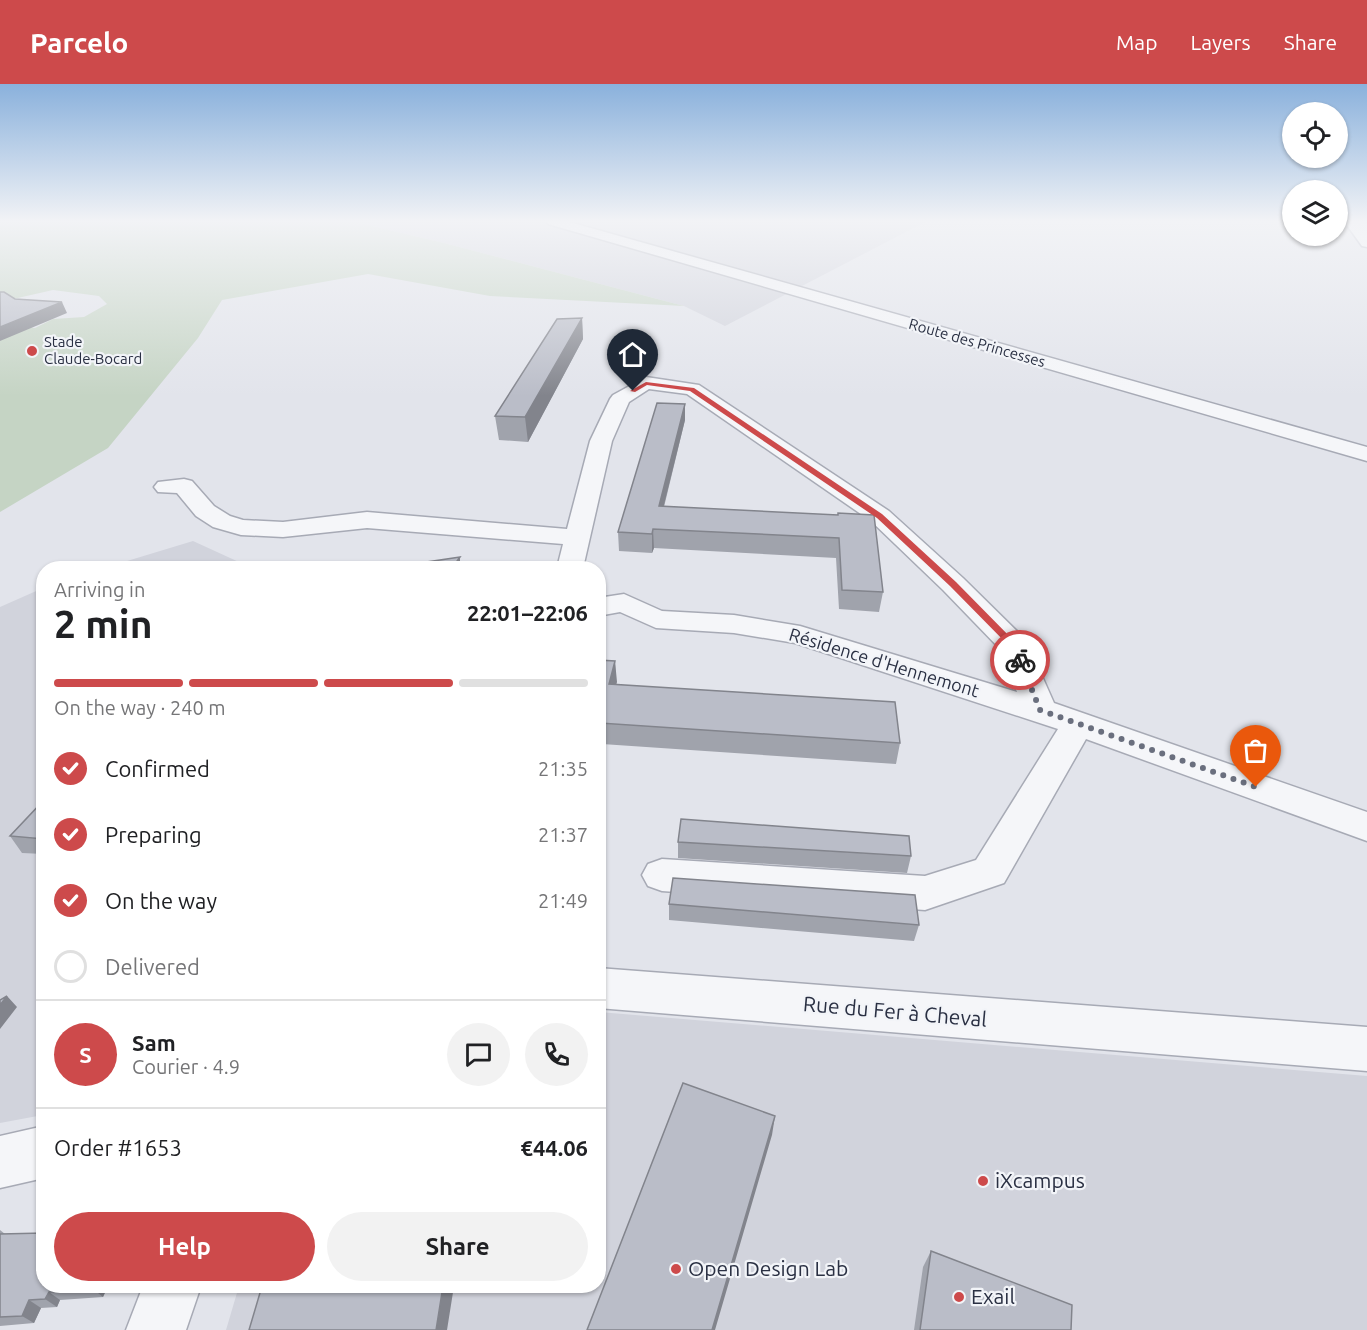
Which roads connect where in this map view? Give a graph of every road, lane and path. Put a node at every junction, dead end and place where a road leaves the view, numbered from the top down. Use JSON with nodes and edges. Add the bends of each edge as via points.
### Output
{"nodes":[{"id":1,"x":755,"y":279,"type":"edge"},
{"id":2,"x":1367,"y":454,"type":"edge"},
{"id":3,"x":166,"y":487,"type":"dead end"},
{"id":4,"x":578,"y":538,"type":"junction"},
{"id":5,"x":572,"y":561,"type":"edge"},
{"id":6,"x":606,"y":606,"type":"edge"},
{"id":7,"x":1040,"y":710,"type":"junction"},
{"id":8,"x":1078,"y":723,"type":"junction"},
{"id":9,"x":1367,"y":826,"type":"edge"},
{"id":10,"x":662,"y":876,"type":"dead end"},
{"id":11,"x":606,"y":989,"type":"edge"},
{"id":12,"x":1367,"y":1049,"type":"edge"},
{"id":13,"x":36,"y":1154,"type":"edge"},
{"id":14,"x":0,"y":1162,"type":"edge"},
{"id":15,"x":169,"y":1293,"type":"edge"},
{"id":16,"x":156,"y":1330,"type":"edge"}],
"edges":[{"from":1,"to":2,"type":"street","name":"Route des Princesses"},
{"from":3,"to":4,"type":"street","via":[[184,486],[205,511],[224,522],[252,528],[274,530],[367,520]]},
{"from":4,"to":5,"type":"street"},
{"from":4,"to":7,"type":"street","via":[[601,441],[620,399],[646,383],[692,389],[880,516],[1015,647]]},
{"from":6,"to":7,"type":"street","name":"Résidence d'Hennemont","via":[[624,603],[656,619],[734,624],[800,635]]},
{"from":7,"to":8,"type":"street","name":"Résidence d'Hennemont"},
{"from":8,"to":9,"type":"street","name":"Résidence d'Hennemont"},
{"from":8,"to":10,"type":"street","via":[[990,872],[925,893]]},
{"from":11,"to":12,"type":"street","name":"Rue du Fer à Cheval"},
{"from":13,"to":14,"type":"street"},
{"from":15,"to":16,"type":"street"}]}
